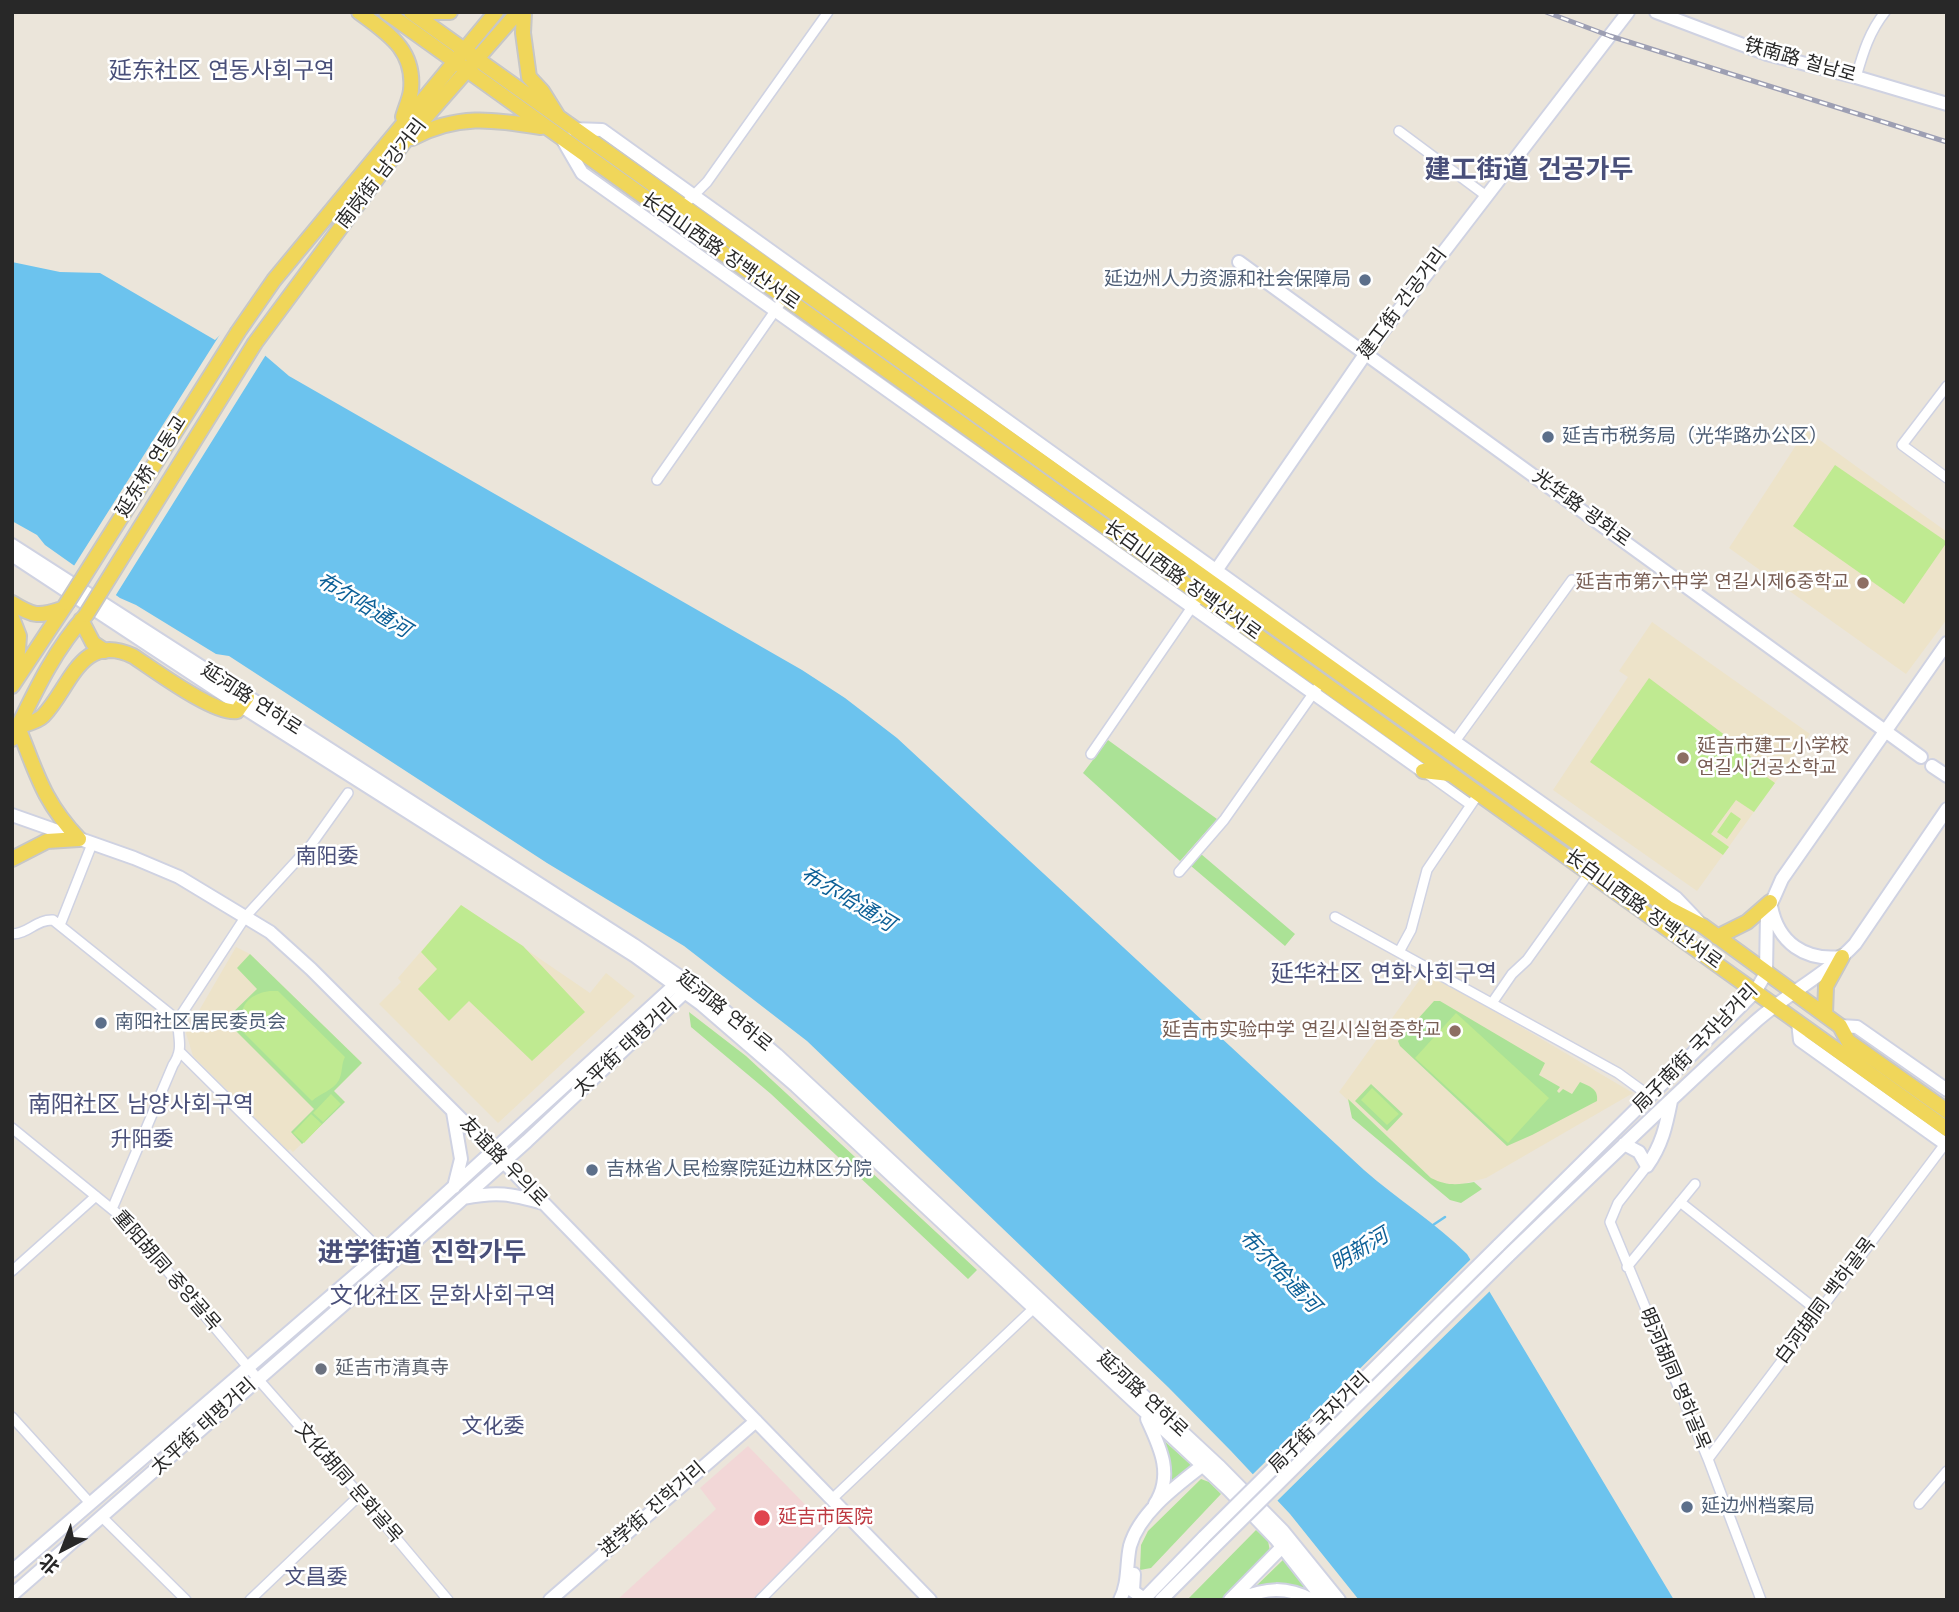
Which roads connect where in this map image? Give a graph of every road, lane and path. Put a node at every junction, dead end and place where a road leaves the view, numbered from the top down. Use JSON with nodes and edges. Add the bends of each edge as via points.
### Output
{"nodes":[{"id":1,"x":359,"y":12,"type":"edge"},
{"id":2,"x":386,"y":12,"type":"edge"},
{"id":3,"x":411,"y":12,"type":"edge"},
{"id":4,"x":430,"y":12,"type":"edge"},
{"id":5,"x":450,"y":12,"type":"edge"},
{"id":6,"x":496,"y":12,"type":"edge"},
{"id":7,"x":518,"y":12,"type":"edge"},
{"id":8,"x":524,"y":12,"type":"edge"},
{"id":9,"x":828,"y":12,"type":"edge"},
{"id":10,"x":1628,"y":12,"type":"edge"},
{"id":11,"x":1656,"y":12,"type":"edge"},
{"id":12,"x":1885,"y":12,"type":"edge"},
{"id":13,"x":458,"y":56,"type":"junction"},
{"id":14,"x":472,"y":66,"type":"junction"},
{"id":15,"x":1856,"y":77,"type":"junction"},
{"id":16,"x":1947,"y":104,"type":"edge"},
{"id":17,"x":400,"y":126,"type":"junction"},
{"id":18,"x":544,"y":127,"type":"junction"},
{"id":19,"x":566,"y":131,"type":"junction"},
{"id":20,"x":1399,"y":131,"type":"dead end"},
{"id":21,"x":404,"y":142,"type":"junction"},
{"id":22,"x":695,"y":195,"type":"junction"},
{"id":23,"x":1485,"y":195,"type":"junction"},
{"id":24,"x":682,"y":207,"type":"junction"},
{"id":25,"x":1240,"y":262,"type":"dead end"},
{"id":26,"x":784,"y":298,"type":"junction"},
{"id":27,"x":776,"y":311,"type":"junction"},
{"id":28,"x":238,"y":332,"type":"joint"},
{"id":29,"x":256,"y":343,"type":"joint"},
{"id":30,"x":1366,"y":353,"type":"junction"},
{"id":31,"x":1947,"y":386,"type":"edge"},
{"id":32,"x":1947,"y":478,"type":"edge"},
{"id":33,"x":657,"y":480,"type":"dead end"},
{"id":34,"x":12,"y":545,"type":"edge"},
{"id":35,"x":12,"y":555,"type":"edge"},
{"id":36,"x":1212,"y":575,"type":"junction"},
{"id":37,"x":1572,"y":580,"type":"dead end"},
{"id":38,"x":1200,"y":593,"type":"junction"},
{"id":39,"x":12,"y":603,"type":"edge"},
{"id":40,"x":64,"y":606,"type":"junction"},
{"id":41,"x":1192,"y":607,"type":"junction"},
{"id":42,"x":12,"y":618,"type":"edge"},
{"id":43,"x":83,"y":618,"type":"junction"},
{"id":44,"x":1947,"y":643,"type":"edge"},
{"id":45,"x":105,"y":651,"type":"junction"},
{"id":46,"x":1322,"y":681,"type":"junction"},
{"id":47,"x":14,"y":682,"type":"edge"},
{"id":48,"x":1313,"y":694,"type":"junction"},
{"id":49,"x":244,"y":702,"type":"junction"},
{"id":50,"x":1884,"y":730,"type":"junction"},
{"id":51,"x":15,"y":733,"type":"edge"},
{"id":52,"x":1451,"y":746,"type":"junction"},
{"id":53,"x":1091,"y":754,"type":"dead end"},
{"id":54,"x":1921,"y":757,"type":"dead end"},
{"id":55,"x":1932,"y":766,"type":"dead end"},
{"id":56,"x":1423,"y":771,"type":"junction"},
{"id":57,"x":1452,"y":774,"type":"junction"},
{"id":58,"x":1947,"y":776,"type":"edge"},
{"id":59,"x":348,"y":793,"type":"dead end"},
{"id":60,"x":1475,"y":799,"type":"junction"},
{"id":61,"x":1947,"y":809,"type":"edge"},
{"id":62,"x":12,"y":815,"type":"edge"},
{"id":63,"x":85,"y":841,"type":"junction"},
{"id":64,"x":12,"y":859,"type":"edge"},
{"id":65,"x":1179,"y":872,"type":"dead end"},
{"id":66,"x":1590,"y":872,"type":"junction"},
{"id":67,"x":1770,"y":902,"type":"junction"},
{"id":68,"x":246,"y":916,"type":"junction"},
{"id":69,"x":1335,"y":917,"type":"dead end"},
{"id":70,"x":60,"y":925,"type":"junction"},
{"id":71,"x":12,"y":934,"type":"edge"},
{"id":72,"x":1717,"y":937,"type":"junction"},
{"id":73,"x":1399,"y":952,"type":"junction"},
{"id":74,"x":1842,"y":957,"type":"junction"},
{"id":75,"x":1766,"y":973,"type":"junction"},
{"id":76,"x":682,"y":986,"type":"junction"},
{"id":77,"x":1755,"y":992,"type":"junction"},
{"id":78,"x":1792,"y":992,"type":"junction"},
{"id":79,"x":1492,"y":1003,"type":"junction"},
{"id":80,"x":1776,"y":1005,"type":"junction"},
{"id":81,"x":1825,"y":1015,"type":"junction"},
{"id":82,"x":179,"y":1021,"type":"junction"},
{"id":83,"x":1840,"y":1026,"type":"junction"},
{"id":84,"x":181,"y":1053,"type":"junction"},
{"id":85,"x":1947,"y":1090,"type":"edge"},
{"id":86,"x":1651,"y":1097,"type":"junction"},
{"id":87,"x":1671,"y":1101,"type":"junction"},
{"id":88,"x":453,"y":1111,"type":"junction"},
{"id":89,"x":1947,"y":1111,"type":"edge"},
{"id":90,"x":12,"y":1128,"type":"edge"},
{"id":91,"x":1946,"y":1139,"type":"edge"},
{"id":92,"x":1624,"y":1144,"type":"junction"},
{"id":93,"x":493,"y":1152,"type":"junction"},
{"id":94,"x":503,"y":1162,"type":"junction"},
{"id":95,"x":1647,"y":1166,"type":"junction"},
{"id":96,"x":1695,"y":1184,"type":"dead end"},
{"id":97,"x":454,"y":1187,"type":"junction"},
{"id":98,"x":96,"y":1196,"type":"junction"},
{"id":99,"x":462,"y":1198,"type":"junction"},
{"id":100,"x":1680,"y":1202,"type":"junction"},
{"id":101,"x":543,"y":1203,"type":"junction"},
{"id":102,"x":112,"y":1209,"type":"junction"},
{"id":103,"x":1498,"y":1247,"type":"joint"},
{"id":104,"x":382,"y":1252,"type":"junction"},
{"id":105,"x":1508,"y":1256,"type":"joint"},
{"id":106,"x":1627,"y":1267,"type":"junction"},
{"id":107,"x":12,"y":1271,"type":"edge"},
{"id":108,"x":1034,"y":1308,"type":"junction"},
{"id":109,"x":1818,"y":1311,"type":"junction"},
{"id":110,"x":248,"y":1367,"type":"junction"},
{"id":111,"x":258,"y":1380,"type":"junction"},
{"id":112,"x":1144,"y":1411,"type":"junction"},
{"id":113,"x":12,"y":1417,"type":"edge"},
{"id":114,"x":756,"y":1421,"type":"junction"},
{"id":115,"x":1708,"y":1459,"type":"junction"},
{"id":116,"x":1208,"y":1464,"type":"junction"},
{"id":117,"x":1947,"y":1471,"type":"edge"},
{"id":118,"x":360,"y":1495,"type":"junction"},
{"id":119,"x":832,"y":1499,"type":"junction"},
{"id":120,"x":90,"y":1503,"type":"junction"},
{"id":121,"x":1919,"y":1504,"type":"dead end"},
{"id":122,"x":1150,"y":1510,"type":"junction"},
{"id":123,"x":846,"y":1513,"type":"junction"},
{"id":124,"x":102,"y":1517,"type":"junction"},
{"id":125,"x":1288,"y":1545,"type":"junction"},
{"id":126,"x":12,"y":1571,"type":"edge"},
{"id":127,"x":12,"y":1595,"type":"edge"},
{"id":128,"x":1143,"y":1599,"type":"edge"},
{"id":129,"x":1239,"y":1599,"type":"edge"},
{"id":130,"x":186,"y":1600,"type":"edge"},
{"id":131,"x":250,"y":1600,"type":"edge"},
{"id":132,"x":448,"y":1600,"type":"edge"},
{"id":133,"x":550,"y":1600,"type":"edge"},
{"id":134,"x":761,"y":1600,"type":"edge"},
{"id":135,"x":930,"y":1600,"type":"edge"},
{"id":136,"x":1119,"y":1600,"type":"edge"},
{"id":137,"x":1161,"y":1600,"type":"edge"},
{"id":138,"x":1230,"y":1600,"type":"edge"},
{"id":139,"x":1312,"y":1600,"type":"edge"},
{"id":140,"x":1324,"y":1600,"type":"edge"},
{"id":141,"x":1339,"y":1600,"type":"edge"},
{"id":142,"x":1761,"y":1600,"type":"edge"}],
"edges":[{"from":1,"to":17,"type":"main road","via":[[392,37],[408,63],[411,91]]},
{"from":2,"to":13,"type":"main road"},
{"from":3,"to":13,"type":"main road"},
{"from":4,"to":5,"type":"main road"},
{"from":6,"to":13,"type":"main road","name":"南岗街 남강거리"},
{"from":7,"to":14,"type":"main road","name":"南岗街 남강거리"},
{"from":8,"to":19,"type":"main road","via":[[528,77]]},
{"from":9,"to":22,"type":"street"},
{"from":10,"to":23,"type":"main road","name":"建工街 건공거리"},
{"from":11,"to":15,"type":"main road","name":"铁南路 철남로","via":[[1767,54]]},
{"from":12,"to":15,"type":"street","via":[[1867,40]]},
{"from":13,"to":14,"type":"main road"},
{"from":13,"to":17,"type":"main road","name":"南岗街 남강거리"},
{"from":14,"to":18,"type":"main road","name":"长白山西路 장백산서로"},
{"from":14,"to":19,"type":"main road","name":"长白山西路 장백산서로"},
{"from":14,"to":21,"type":"main road","name":"南岗街 남강거리"},
{"from":15,"to":16,"type":"main road","name":"铁南路 철남로"},
{"from":17,"to":28,"type":"main road","name":"南岗街 남강거리","via":[[274,279]]},
{"from":18,"to":19,"type":"main road","name":"长白山西路 장백산서로"},
{"from":18,"to":21,"type":"main road","via":[[476,119],[427,130]]},
{"from":19,"to":22,"type":"main road","name":"长白山西路 장백산서로","via":[[602,130]]},
{"from":19,"to":24,"type":"main road","name":"长白山西路 장백산서로"},
{"from":19,"to":26,"type":"main road","name":"长白山西路 장백산서로"},
{"from":19,"to":27,"type":"main road","name":"长白山西路 장백산서로","via":[[582,173]]},
{"from":20,"to":23,"type":"street"},
{"from":21,"to":29,"type":"main road","name":"南岗街 남강거리"},
{"from":22,"to":24,"type":"street"},
{"from":22,"to":36,"type":"main road","name":"长白山西路 장백산서로"},
{"from":23,"to":30,"type":"main road","name":"建工街 건공거리"},
{"from":24,"to":36,"type":"main road","name":"长白山西路 장백산서로"},
{"from":25,"to":30,"type":"main road","name":"光华路 광화로"},
{"from":26,"to":27,"type":"street"},
{"from":26,"to":38,"type":"main road","name":"长白山西路 장백산서로"},
{"from":27,"to":33,"type":"street"},
{"from":27,"to":41,"type":"main road","name":"长白山西路 장백산서로"},
{"from":28,"to":40,"type":"main road","name":"延东桥 연동교","bridge":true},
{"from":29,"to":43,"type":"main road","name":"延东桥 연동교","bridge":true},
{"from":30,"to":36,"type":"main road","name":"建工街 건공거리"},
{"from":30,"to":50,"type":"main road","name":"光华路 광화로"},
{"from":31,"to":32,"type":"street","via":[[1902,445]]},
{"from":34,"to":49,"type":"main road","name":"延河路 연하로"},
{"from":35,"to":49,"type":"main road","name":"延河路 연하로"},
{"from":36,"to":38,"type":"main road","name":"建工街 건공거리"},
{"from":36,"to":52,"type":"main road","name":"长白山西路 장백산서로"},
{"from":37,"to":52,"type":"street"},
{"from":38,"to":41,"type":"main road","name":"建工街 건공거리"},
{"from":38,"to":46,"type":"main road","name":"长白山西路 장백산서로"},
{"from":39,"to":40,"type":"main road","via":[[32,615]]},
{"from":40,"to":47,"type":"main road","name":"延东桥 연동교"},
{"from":41,"to":48,"type":"main road","name":"长白山西路 장백산서로"},
{"from":41,"to":53,"type":"street"},
{"from":42,"to":47,"type":"main road","via":[[19,636]]},
{"from":43,"to":45,"type":"main road","via":[[93,643]]},
{"from":43,"to":51,"type":"main road","name":"延东桥 연동교","via":[[40,681]]},
{"from":44,"to":50,"type":"main road","name":"局子南街 국자남거리"},
{"from":45,"to":49,"type":"main road","via":[[133,656],[225,712],[235,712]]},
{"from":45,"to":51,"type":"main road","via":[[80,663],[42,718]]},
{"from":46,"to":48,"type":"street"},
{"from":46,"to":57,"type":"main road","name":"长白山西路 장백산서로"},
{"from":48,"to":56,"type":"main road","name":"长白山西路 장백산서로"},
{"from":48,"to":65,"type":"street","via":[[1224,820]]},
{"from":49,"to":76,"type":"main road","name":"延河路 연하로"},
{"from":50,"to":54,"type":"main road","name":"光华路 광화로"},
{"from":50,"to":67,"type":"main road","name":"局子南街 국자남거리"},
{"from":51,"to":63,"type":"main road","via":[[58,817]]},
{"from":52,"to":72,"type":"main road","name":"长白山西路 장백산서로","via":[[1668,908]]},
{"from":55,"to":58,"type":"main road"},
{"from":56,"to":57,"type":"main road"},
{"from":56,"to":60,"type":"street"},
{"from":57,"to":60,"type":"main road","name":"长白山西路 장백산서로"},
{"from":59,"to":68,"type":"street","via":[[311,845]]},
{"from":60,"to":66,"type":"main road","name":"长白山西路 장백산서로"},
{"from":60,"to":73,"type":"street","via":[[1427,870],[1411,930]]},
{"from":61,"to":74,"type":"main road","name":"局子南街 국자남거리"},
{"from":62,"to":63,"type":"main road","name":"友谊路 우의로"},
{"from":63,"to":64,"type":"main road","via":[[47,841]]},
{"from":63,"to":68,"type":"main road","name":"友谊路 우의로","via":[[179,877]]},
{"from":63,"to":70,"type":"street"},
{"from":66,"to":77,"type":"main road","name":"长白山西路 장백산서로"},
{"from":66,"to":79,"type":"street"},
{"from":67,"to":72,"type":"main road"},
{"from":67,"to":74,"type":"main road","via":[[1781,932],[1797,949],[1817,958]]},
{"from":67,"to":75,"type":"main road","name":"局子南街 국자남거리"},
{"from":68,"to":82,"type":"street"},
{"from":68,"to":88,"type":"main road","name":"友谊路 우의로","via":[[291,950]]},
{"from":69,"to":73,"type":"street"},
{"from":70,"to":71,"type":"street","via":[[48,919]]},
{"from":70,"to":82,"type":"street"},
{"from":72,"to":75,"type":"main road","name":"长白山西路 장백산서로"},
{"from":73,"to":79,"type":"street"},
{"from":74,"to":78,"type":"main road","name":"局子南街 국자남거리"},
{"from":74,"to":81,"type":"main road","via":[[1826,986]]},
{"from":75,"to":77,"type":"main road","name":"局子南街 국자남거리"},
{"from":75,"to":78,"type":"main road","name":"长白山西路 장백산서로"},
{"from":76,"to":93,"type":"main road","name":"太平街 태평거리"},
{"from":76,"to":94,"type":"main road","name":"太平街 태평거리"},
{"from":76,"to":108,"type":"main road","name":"延河路 연하로","via":[[778,1069]]},
{"from":76,"to":116,"type":"main road","name":"延河路 연하로","via":[[777,1055]]},
{"from":77,"to":80,"type":"main road","name":"长白山西路 장백산서로"},
{"from":77,"to":86,"type":"main road","name":"局子南街 국자남거리"},
{"from":78,"to":80,"type":"main road","name":"局子南街 국자남거리"},
{"from":78,"to":81,"type":"main road","name":"长白山西路 장백산서로"},
{"from":79,"to":86,"type":"street","via":[[1618,1073]]},
{"from":80,"to":87,"type":"main road","name":"局子南街 국자남거리"},
{"from":80,"to":91,"type":"main road","name":"长白山西路 장백산서로"},
{"from":81,"to":83,"type":"main road","name":"长白山西路 장백산서로"},
{"from":82,"to":84,"type":"street"},
{"from":83,"to":85,"type":"main road","name":"长白山西路 장백산서로","via":[[1857,1027]]},
{"from":83,"to":89,"type":"main road","name":"长白山西路 장백산서로","via":[[1848,1041]]},
{"from":84,"to":102,"type":"street"},
{"from":84,"to":104,"type":"street"},
{"from":86,"to":103,"type":"main road","name":"局子南街 국자남거리"},
{"from":87,"to":92,"type":"main road","name":"局子南街 국자남거리"},
{"from":87,"to":95,"type":"main road","via":[[1665,1134]]},
{"from":88,"to":93,"type":"main road","name":"友谊路 우의로"},
{"from":88,"to":97,"type":"main road","via":[[461,1158]]},
{"from":90,"to":98,"type":"street","name":"重阳胡同 중양골목"},
{"from":91,"to":109,"type":"street","name":"白河胡同 백하골목"},
{"from":92,"to":95,"type":"main road","via":[[1639,1152]]},
{"from":92,"to":105,"type":"main road","name":"局子南街 국자남거리"},
{"from":93,"to":94,"type":"main road","name":"友谊路 우의로"},
{"from":93,"to":97,"type":"main road","name":"太平街 태평거리"},
{"from":94,"to":99,"type":"main road","name":"太平街 태평거리"},
{"from":94,"to":101,"type":"main road","name":"友谊路 우의로"},
{"from":95,"to":106,"type":"street","name":"明河胡同 명하골목","via":[[1610,1222]]},
{"from":96,"to":100,"type":"street"},
{"from":97,"to":104,"type":"main road","name":"太平街 태평거리"},
{"from":98,"to":102,"type":"street","name":"重阳胡同 중양골목"},
{"from":98,"to":107,"type":"street"},
{"from":99,"to":101,"type":"main road","via":[[500,1193]]},
{"from":99,"to":111,"type":"main road","name":"太平街 태평거리"},
{"from":100,"to":106,"type":"street"},
{"from":100,"to":109,"type":"street"},
{"from":101,"to":114,"type":"main road","name":"友谊路 우의로"},
{"from":102,"to":110,"type":"street","name":"重阳胡同 중양골목"},
{"from":103,"to":128,"type":"main road","name":"局子街 국자거리","bridge":true},
{"from":104,"to":110,"type":"main road","name":"太平街 태평거리"},
{"from":105,"to":137,"type":"main road","name":"局子街 국자거리","bridge":true},
{"from":106,"to":115,"type":"street","name":"明河胡同 명하골목"},
{"from":108,"to":112,"type":"main road","name":"延河路 연하로"},
{"from":108,"to":119,"type":"street"},
{"from":109,"to":115,"type":"street","name":"白河胡同 백하골목"},
{"from":110,"to":111,"type":"street","name":"文化胡同 문화골목"},
{"from":110,"to":120,"type":"main road","name":"太平街 태평거리"},
{"from":111,"to":118,"type":"street","name":"文化胡同 문화골목"},
{"from":111,"to":124,"type":"main road","name":"太平街 태평거리"},
{"from":112,"to":116,"type":"main road","name":"延河路 연하로"},
{"from":112,"to":122,"type":"main road","via":[[1160,1446],[1164,1468],[1161,1492]]},
{"from":113,"to":120,"type":"street"},
{"from":114,"to":119,"type":"main road","name":"友谊路 우의로"},
{"from":114,"to":133,"type":"main road","name":"进学街 진학거리"},
{"from":115,"to":142,"type":"street","name":"明河胡同 명하골목"},
{"from":116,"to":122,"type":"main road"},
{"from":116,"to":125,"type":"main road","name":"延河路 연하로"},
{"from":116,"to":128,"type":"main road","via":[[1150,1521],[1139,1541],[1132,1586]]},
{"from":117,"to":121,"type":"street"},
{"from":118,"to":131,"type":"street"},
{"from":118,"to":132,"type":"street","name":"文化胡同 문화골목"},
{"from":119,"to":123,"type":"main road","name":"友谊路 우의로"},
{"from":120,"to":126,"type":"main road","name":"太平街 태평거리"},
{"from":122,"to":136,"type":"main road","via":[[1130,1545]]},
{"from":123,"to":134,"type":"street"},
{"from":123,"to":135,"type":"main road","name":"友谊路 우의로"},
{"from":124,"to":127,"type":"main road","name":"太平街 태평거리"},
{"from":124,"to":130,"type":"street"},
{"from":125,"to":129,"type":"main road"},
{"from":125,"to":138,"type":"main road"},
{"from":125,"to":140,"type":"main road","name":"延河路 연하로"},
{"from":125,"to":141,"type":"main road","name":"延河路 연하로"},
{"from":129,"to":139,"type":"main road","via":[[1283,1589]]}]}
